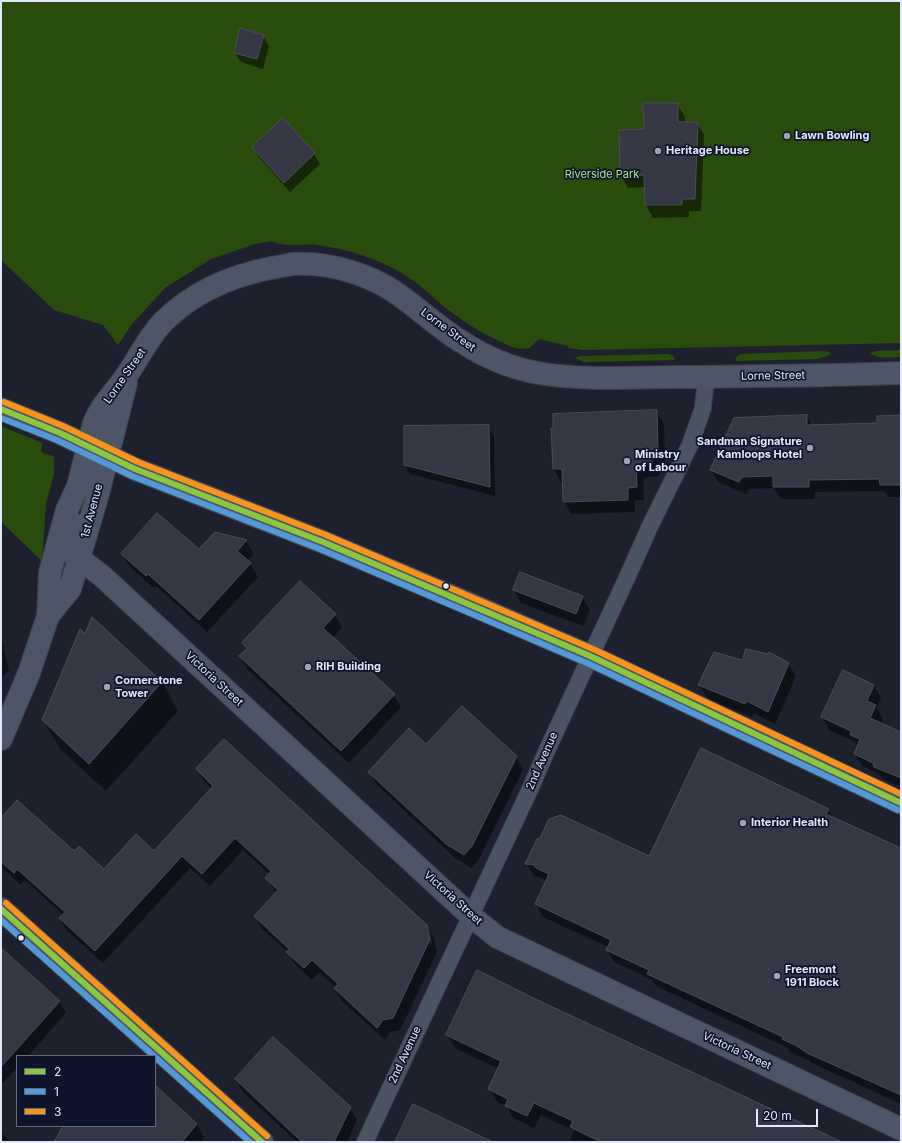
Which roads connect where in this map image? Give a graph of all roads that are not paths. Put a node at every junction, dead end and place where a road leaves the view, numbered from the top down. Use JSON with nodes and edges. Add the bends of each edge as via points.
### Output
{"nodes":[{"id":1,"x":901,"y":372,"type":"edge"},
{"id":2,"x":128,"y":374,"type":"junction"},
{"id":3,"x":706,"y":377,"type":"junction"},
{"id":4,"x":1,"y":408,"type":"edge"},
{"id":5,"x":88,"y":446,"type":"junction"},
{"id":6,"x":107,"y":456,"type":"junction"},
{"id":7,"x":78,"y":486,"type":"junction"},
{"id":8,"x":79,"y":557,"type":"junction"},
{"id":9,"x":48,"y":616,"type":"junction"},
{"id":10,"x":590,"y":656,"type":"junction"},
{"id":11,"x":1,"y":739,"type":"edge"},
{"id":12,"x":901,"y":803,"type":"edge"},
{"id":13,"x":1,"y":909,"type":"edge"},
{"id":14,"x":471,"y":916,"type":"junction"},
{"id":15,"x":901,"y":1129,"type":"edge"},
{"id":16,"x":262,"y":1142,"type":"edge"},
{"id":17,"x":365,"y":1142,"type":"edge"}],
"edges":[{"from":1,"to":3,"type":"street","name":"Lorne Street"},
{"from":2,"to":3,"type":"street","name":"Lorne Street","via":[[162,324],[195,296],[242,275],[293,264],[305,264],[340,268],[376,281],[403,297],[461,342],[495,360],[517,368],[574,377]]},
{"from":2,"to":5,"type":"street","name":"Lorne Street","via":[[97,415]]},
{"from":2,"to":6,"type":"street","name":"1st Avenue"},
{"from":3,"to":10,"type":"street","name":"2nd Avenue","via":[[703,408],[690,445]]},
{"from":4,"to":5,"type":"street"},
{"from":5,"to":6,"type":"street"},
{"from":5,"to":7,"type":"street","name":"1st Avenue"},
{"from":6,"to":8,"type":"street","name":"1st Avenue"},
{"from":6,"to":10,"type":"street","via":[[330,544]]},
{"from":7,"to":8,"type":"street","name":"Victoria Street","via":[[78,512],[69,542],[72,553]]},
{"from":7,"to":9,"type":"street","name":"1st Avenue","via":[[67,510],[50,572]]},
{"from":8,"to":9,"type":"street","name":"1st Avenue","via":[[70,589]]},
{"from":8,"to":14,"type":"street","name":"Victoria Street"},
{"from":9,"to":11,"type":"street","name":"1st Avenue","via":[[29,673]]},
{"from":10,"to":12,"type":"street"},
{"from":10,"to":14,"type":"street","name":"2nd Avenue"},
{"from":13,"to":16,"type":"street"},
{"from":14,"to":15,"type":"street","name":"Victoria Street","via":[[497,937]]},
{"from":14,"to":17,"type":"street","name":"2nd Avenue"}]}
